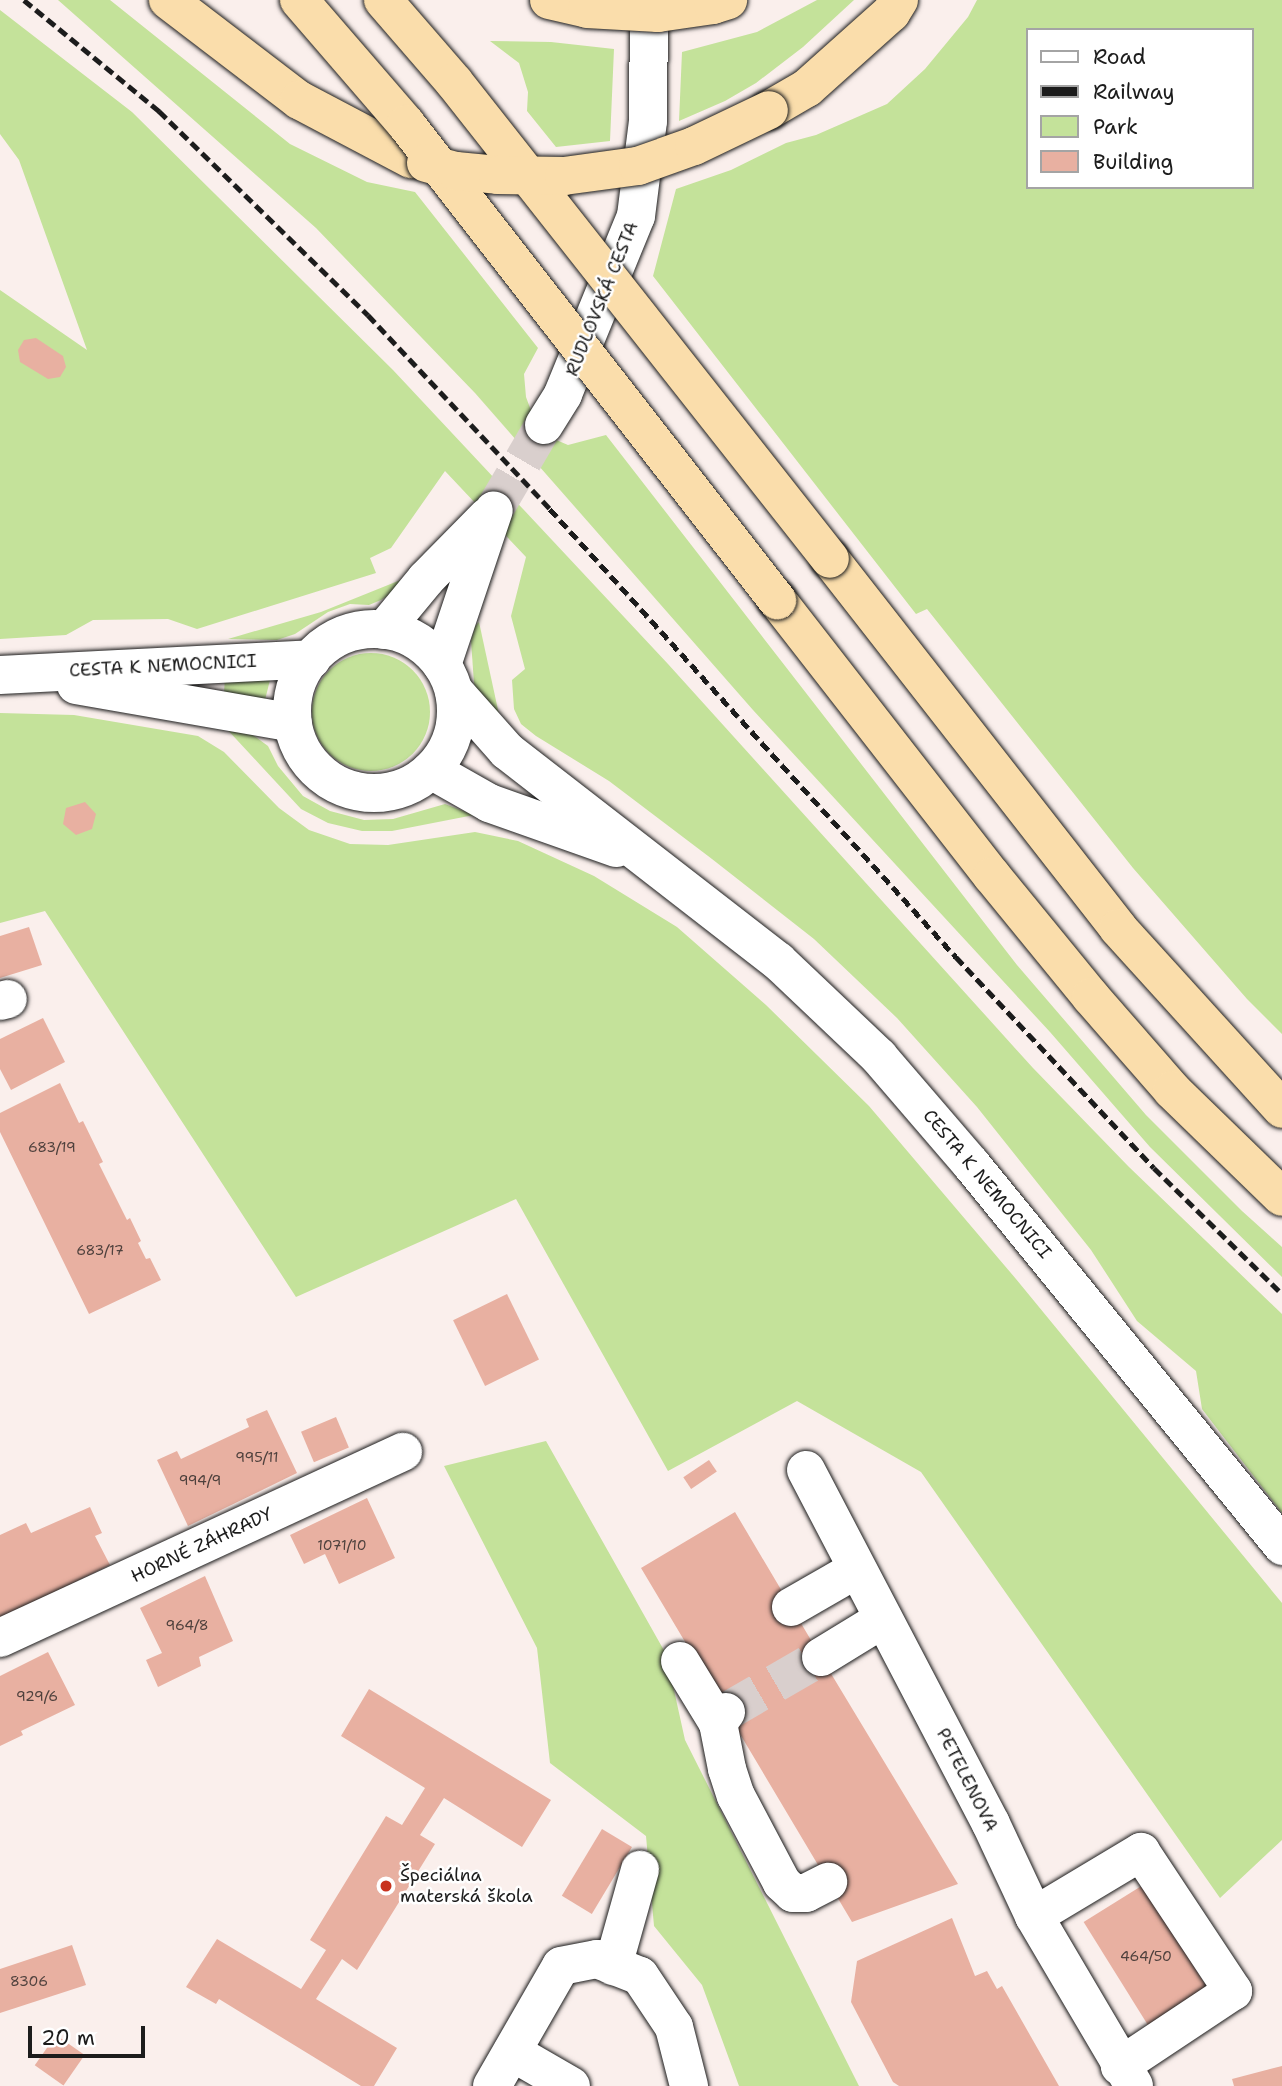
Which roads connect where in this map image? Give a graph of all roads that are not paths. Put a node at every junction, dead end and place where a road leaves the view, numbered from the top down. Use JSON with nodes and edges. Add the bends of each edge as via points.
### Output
{"nodes":[{"id":1,"x":168,"y":0,"type":"edge"},
{"id":2,"x":299,"y":0,"type":"edge"},
{"id":3,"x":383,"y":0,"type":"edge"},
{"id":4,"x":549,"y":0,"type":"edge"},
{"id":5,"x":649,"y":0,"type":"edge"},
{"id":6,"x":727,"y":0,"type":"edge"},
{"id":7,"x":899,"y":0,"type":"edge"},
{"id":8,"x":544,"y":425,"type":"tunnel mouth"},
{"id":9,"x":384,"y":630,"type":"junction"},
{"id":10,"x":312,"y":659,"type":"junction"},
{"id":11,"x":8,"y":675,"type":"edge"},
{"id":12,"x":448,"y":678,"type":"junction"},
{"id":13,"x":293,"y":723,"type":"junction"},
{"id":14,"x":431,"y":770,"type":"junction"},
{"id":15,"x":652,"y":861,"type":"junction"},
{"id":16,"x":1282,"y":1109,"type":"edge"},
{"id":17,"x":1282,"y":1198,"type":"edge"},
{"id":18,"x":403,"y":1451,"type":"dead end"},
{"id":19,"x":806,"y":1470,"type":"dead end"},
{"id":20,"x":1282,"y":1546,"type":"edge"},
{"id":21,"x":857,"y":1569,"type":"junction"},
{"id":22,"x":791,"y":1607,"type":"dead end"},
{"id":23,"x":883,"y":1619,"type":"junction"},
{"id":24,"x":0,"y":1638,"type":"edge"},
{"id":25,"x":821,"y":1657,"type":"tunnel mouth"},
{"id":26,"x":680,"y":1661,"type":"dead end"},
{"id":27,"x":640,"y":1870,"type":"dead end"},
{"id":28,"x":828,"y":1882,"type":"dead end"},
{"id":29,"x":1034,"y":1916,"type":"junction"},
{"id":30,"x":613,"y":1966,"type":"junction"},
{"id":31,"x":512,"y":2052,"type":"junction"},
{"id":32,"x":1127,"y":2076,"type":"edge"},
{"id":33,"x":492,"y":2086,"type":"edge"},
{"id":34,"x":571,"y":2086,"type":"edge"},
{"id":35,"x":689,"y":2086,"type":"edge"}],
"edges":[{"from":1,"to":7,"type":"highway","bridge":true,"via":[[299,100],[411,159],[456,171],[564,176],[638,166],[694,146],[769,110],[826,72],[891,13]]},
{"from":2,"to":17,"type":"highway","bridge":true,"via":[[406,124],[1091,997],[1172,1090]]},
{"from":3,"to":16,"type":"highway","bridge":true,"via":[[454,82],[1118,928]]},
{"from":4,"to":6,"type":"highway","bridge":true,"via":[[587,9],[658,13]]},
{"from":5,"to":8,"type":"street","name":"RUDLOVSKÁ CESTA","via":[[648,121],[636,216],[563,394]]},
{"from":9,"to":10,"type":"street","name":"CESTA K NEMOCNICI","via":[[344,635]]},
{"from":9,"to":12,"type":"street","name":"CESTA K NEMOCNICI","via":[[417,641]]},
{"from":9,"to":12,"type":"street","name":"CESTA K NEMOCNICI","via":[[426,579],[494,510]]},
{"from":10,"to":11,"type":"street","name":"CESTA K NEMOCNICI"},
{"from":10,"to":13,"type":"street","name":"CESTA K NEMOCNICI","via":[[296,689]]},
{"from":11,"to":13,"type":"street","name":"CESTA K NEMOCNICI"},
{"from":12,"to":14,"type":"street","name":"CESTA K NEMOCNICI","via":[[455,725],[446,751]]},
{"from":12,"to":15,"type":"street","name":"CESTA K NEMOCNICI","via":[[507,751]]},
{"from":13,"to":14,"type":"street","name":"CESTA K NEMOCNICI","via":[[313,765],[352,790],[399,789]]},
{"from":14,"to":15,"type":"street","name":"CESTA K NEMOCNICI","via":[[489,803]]},
{"from":15,"to":20,"type":"street","name":"CESTA K NEMOCNICI","via":[[778,961],[879,1057]]},
{"from":18,"to":24,"type":"street","name":"HORNÉ ZÁHRADY"},
{"from":19,"to":21,"type":"street","name":"PETELENOVA"},
{"from":21,"to":22,"type":"street"},
{"from":21,"to":23,"type":"street","name":"PETELENOVA"},
{"from":23,"to":25,"type":"street"},
{"from":23,"to":29,"type":"street","name":"PETELENOVA"},
{"from":26,"to":28,"type":"street","via":[[722,1718],[719,1742],[736,1796],[782,1882],[793,1893],[806,1893]]},
{"from":27,"to":30,"type":"street"},
{"from":29,"to":32,"type":"street","name":"PETELENOVA"},
{"from":29,"to":32,"type":"street","via":[[1141,1852],[1233,1991]]},
{"from":30,"to":31,"type":"street","via":[[597,1959],[561,1966]]},
{"from":30,"to":35,"type":"street","via":[[640,1976],[674,2027]]},
{"from":31,"to":33,"type":"street"},
{"from":31,"to":34,"type":"street"}]}
